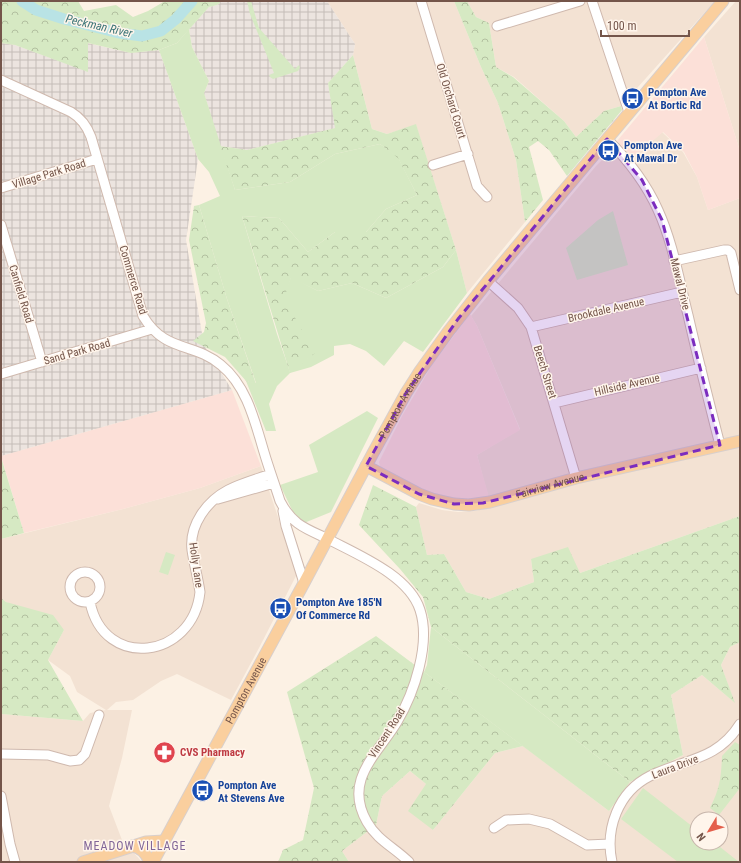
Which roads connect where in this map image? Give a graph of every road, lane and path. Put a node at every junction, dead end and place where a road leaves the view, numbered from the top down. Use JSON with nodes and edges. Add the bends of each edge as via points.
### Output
{"nodes":[{"id":1,"x":421,"y":1,"type":"edge"},
{"id":2,"x":580,"y":1,"type":"edge"},
{"id":3,"x":592,"y":1,"type":"edge"},
{"id":4,"x":723,"y":1,"type":"edge"},
{"id":5,"x":497,"y":26,"type":"dead end"},
{"id":6,"x":1,"y":80,"type":"edge"},
{"id":7,"x":629,"y":112,"type":"junction"},
{"id":8,"x":607,"y":139,"type":"junction"},
{"id":9,"x":468,"y":154,"type":"junction"},
{"id":10,"x":97,"y":160,"type":"junction"},
{"id":11,"x":433,"y":165,"type":"dead end"},
{"id":12,"x":1,"y":188,"type":"edge"},
{"id":13,"x":487,"y":197,"type":"dead end"},
{"id":14,"x":1,"y":225,"type":"edge"},
{"id":15,"x":674,"y":261,"type":"junction"},
{"id":16,"x":488,"y":281,"type":"junction"},
{"id":17,"x":740,"y":290,"type":"edge"},
{"id":18,"x":682,"y":292,"type":"junction"},
{"id":19,"x":531,"y":327,"type":"junction"},
{"id":20,"x":152,"y":329,"type":"junction"},
{"id":21,"x":42,"y":362,"type":"junction"},
{"id":22,"x":701,"y":368,"type":"junction"},
{"id":23,"x":1,"y":374,"type":"edge"},
{"id":24,"x":554,"y":403,"type":"junction"},
{"id":25,"x":740,"y":441,"type":"edge"},
{"id":26,"x":720,"y":445,"type":"junction"},
{"id":27,"x":366,"y":466,"type":"junction"},
{"id":28,"x":271,"y":474,"type":"junction"},
{"id":29,"x":576,"y":478,"type":"junction"},
{"id":30,"x":274,"y":483,"type":"junction"},
{"id":31,"x":214,"y":500,"type":"junction"},
{"id":32,"x":280,"y":502,"type":"junction"},
{"id":33,"x":328,"y":539,"type":"junction"},
{"id":34,"x":304,"y":583,"type":"junction"},
{"id":35,"x":90,"y":602,"type":"dead end"},
{"id":36,"x":99,"y":715,"type":"dead end"},
{"id":37,"x":740,"y":724,"type":"edge"},
{"id":38,"x":1,"y":754,"type":"edge"},
{"id":39,"x":1,"y":796,"type":"edge"},
{"id":40,"x":494,"y":828,"type":"dead end"},
{"id":41,"x":164,"y":841,"type":"junction"},
{"id":42,"x":610,"y":844,"type":"junction"},
{"id":43,"x":132,"y":846,"type":"junction"},
{"id":44,"x":15,"y":862,"type":"edge"},
{"id":45,"x":83,"y":862,"type":"edge"},
{"id":46,"x":149,"y":862,"type":"edge"},
{"id":47,"x":153,"y":862,"type":"edge"},
{"id":48,"x":408,"y":862,"type":"edge"},
{"id":49,"x":612,"y":862,"type":"edge"}],
"edges":[{"from":1,"to":9,"type":"street","name":"Old Orchard Court"},
{"from":2,"to":5,"type":"street"},
{"from":3,"to":7,"type":"street"},
{"from":4,"to":7,"type":"main road","name":"Pompton Avenue"},
{"from":6,"to":10,"type":"street","name":"Commerce Road","via":[[79,118],[88,131]]},
{"from":7,"to":8,"type":"main road","name":"Pompton Avenue"},
{"from":8,"to":15,"type":"street","name":"Mawal Drive","via":[[627,160],[649,191],[662,220]]},
{"from":8,"to":16,"type":"main road","name":"Pompton Avenue"},
{"from":9,"to":11,"type":"street"},
{"from":9,"to":13,"type":"street","name":"Old Orchard Court","via":[[477,186]]},
{"from":10,"to":12,"type":"street","name":"Village Park Road"},
{"from":10,"to":20,"type":"street","name":"Commerce Road","via":[[143,316]]},
{"from":14,"to":21,"type":"street","name":"Canfield Road"},
{"from":15,"to":17,"type":"street","via":[[728,250],[731,253]]},
{"from":15,"to":18,"type":"street","name":"Mawal Drive"},
{"from":16,"to":19,"type":"street","name":"Beech Street","via":[[518,308]]},
{"from":16,"to":27,"type":"main road","name":"Pompton Avenue","via":[[423,366]]},
{"from":18,"to":19,"type":"street","name":"Brookdale Avenue"},
{"from":18,"to":22,"type":"street","name":"Mawal Drive"},
{"from":19,"to":24,"type":"street","name":"Beech Street"},
{"from":20,"to":21,"type":"street","name":"Sand Park Road"},
{"from":20,"to":28,"type":"street","name":"Commerce Road","via":[[169,342],[210,357],[234,377],[247,401]]},
{"from":21,"to":23,"type":"street","name":"Sand Park Road"},
{"from":22,"to":24,"type":"street","name":"Hillside Avenue"},
{"from":22,"to":26,"type":"street","name":"Mawal Drive"},
{"from":24,"to":29,"type":"street","name":"Beech Street"},
{"from":25,"to":26,"type":"main road","name":"Fairview Avenue"},
{"from":26,"to":29,"type":"main road","name":"Fairview Avenue"},
{"from":27,"to":29,"type":"main road","name":"Fairview Avenue","via":[[424,496],[461,505],[490,502]]},
{"from":27,"to":33,"type":"main road","name":"Pompton Avenue"},
{"from":28,"to":30,"type":"street","name":"Commerce Road"},
{"from":28,"to":31,"type":"street","name":"Holly Lane","via":[[227,490]]},
{"from":30,"to":31,"type":"street"},
{"from":30,"to":32,"type":"street","name":"Commerce Road"},
{"from":31,"to":35,"type":"street","name":"Holly Lane","via":[[202,513],[194,533],[192,550],[200,592],[192,619],[180,634],[170,642],[153,648],[141,649],[123,645],[103,631],[91,610]]},
{"from":32,"to":33,"type":"street","name":"Commerce Road","via":[[297,524]]},
{"from":32,"to":34,"type":"street","name":"Commerce Road"},
{"from":33,"to":34,"type":"main road","name":"Pompton Avenue"},
{"from":33,"to":48,"type":"street","name":"Vincent Road","via":[[398,579],[411,593],[420,611],[423,642],[413,686],[396,724],[366,767],[360,792],[362,812],[371,829]]},
{"from":34,"to":41,"type":"main road","name":"Pompton Avenue"},
{"from":36,"to":38,"type":"street","via":[[85,754],[79,760],[70,761],[48,755]]},
{"from":37,"to":42,"type":"street","name":"Laura Drive","via":[[725,743],[711,753],[650,776],[631,790],[615,817]]},
{"from":39,"to":44,"type":"street"},
{"from":40,"to":42,"type":"street","via":[[506,820],[529,819],[550,824],[588,845]]},
{"from":41,"to":43,"type":"main road"},
{"from":41,"to":47,"type":"main road","name":"Pompton Avenue"},
{"from":42,"to":49,"type":"street","name":"Laura Drive"},
{"from":43,"to":45,"type":"main road"},
{"from":43,"to":46,"type":"main road","via":[[142,851]]}]}
